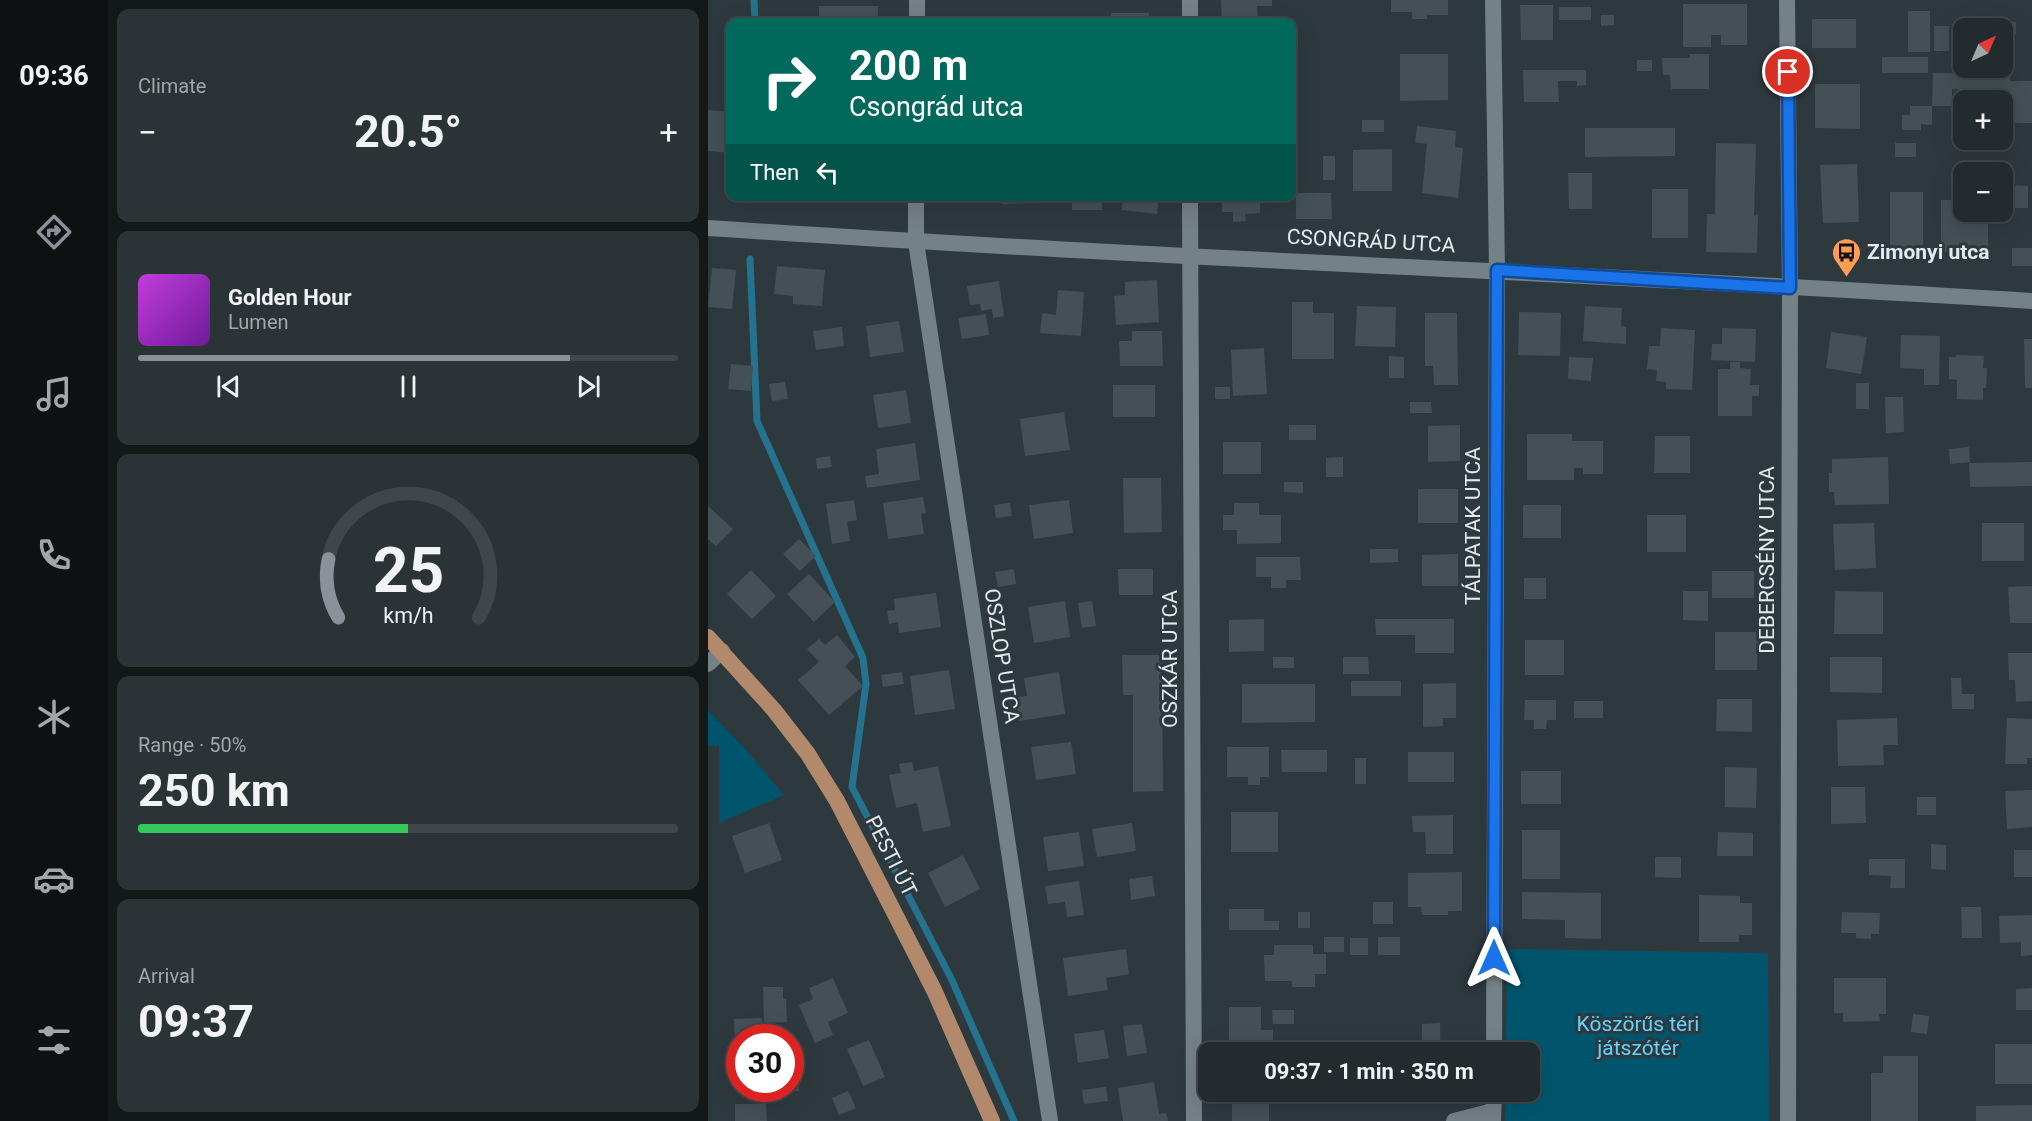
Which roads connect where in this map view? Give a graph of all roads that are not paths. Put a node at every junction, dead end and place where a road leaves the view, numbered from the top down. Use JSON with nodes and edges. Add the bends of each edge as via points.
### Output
{"nodes":[{"id":1,"x":917,"y":0,"type":"edge"},
{"id":2,"x":1190,"y":0,"type":"edge"},
{"id":3,"x":1493,"y":0,"type":"edge"},
{"id":4,"x":1787,"y":0,"type":"edge"},
{"id":5,"x":917,"y":18,"type":"edge"},
{"id":6,"x":1190,"y":18,"type":"edge"},
{"id":7,"x":916,"y":201,"type":"edge"},
{"id":8,"x":1190,"y":201,"type":"edge"},
{"id":9,"x":708,"y":228,"type":"edge"},
{"id":10,"x":916,"y":242,"type":"junction"},
{"id":11,"x":1190,"y":255,"type":"junction"},
{"id":12,"x":1497,"y":270,"type":"junction"},
{"id":13,"x":1790,"y":288,"type":"junction"},
{"id":14,"x":2032,"y":301,"type":"edge"},
{"id":15,"x":708,"y":637,"type":"edge"},
{"id":16,"x":722,"y":651,"type":"junction"},
{"id":17,"x":708,"y":664,"type":"edge"},
{"id":18,"x":1494,"y":1042,"type":"edge"},
{"id":19,"x":1493,"y":1116,"type":"edge"},
{"id":20,"x":992,"y":1121,"type":"edge"},
{"id":21,"x":1050,"y":1121,"type":"edge"},
{"id":22,"x":1194,"y":1121,"type":"edge"},
{"id":23,"x":1454,"y":1121,"type":"edge"},
{"id":24,"x":1788,"y":1121,"type":"edge"}],
"edges":[{"from":1,"to":5,"type":"street"},
{"from":2,"to":6,"type":"street"},
{"from":3,"to":12,"type":"street","name":"TÁLPATAK UTCA"},
{"from":4,"to":13,"type":"street","name":"DEBERCSÉNY UTCA"},
{"from":7,"to":10,"type":"street","name":"OSZLOP UTCA"},
{"from":8,"to":11,"type":"street","name":"OSZKÁR UTCA"},
{"from":9,"to":10,"type":"street","name":"CSONGRÁD UTCA"},
{"from":10,"to":11,"type":"street","name":"CSONGRÁD UTCA"},
{"from":10,"to":21,"type":"street","name":"OSZLOP UTCA"},
{"from":11,"to":12,"type":"street","name":"CSONGRÁD UTCA"},
{"from":11,"to":22,"type":"street","name":"OSZKÁR UTCA"},
{"from":12,"to":13,"type":"street","name":"CSONGRÁD UTCA"},
{"from":12,"to":18,"type":"street","name":"TÁLPATAK UTCA"},
{"from":13,"to":14,"type":"street","name":"CSONGRÁD UTCA"},
{"from":13,"to":24,"type":"street","name":"DEBERCSÉNY UTCA"},
{"from":15,"to":16,"type":"main road","name":"PESTI ÚT"},
{"from":16,"to":17,"type":"street"},
{"from":16,"to":20,"type":"main road","name":"PESTI ÚT","via":[[808,754],[837,801],[934,990]]},
{"from":19,"to":23,"type":"street"}]}
